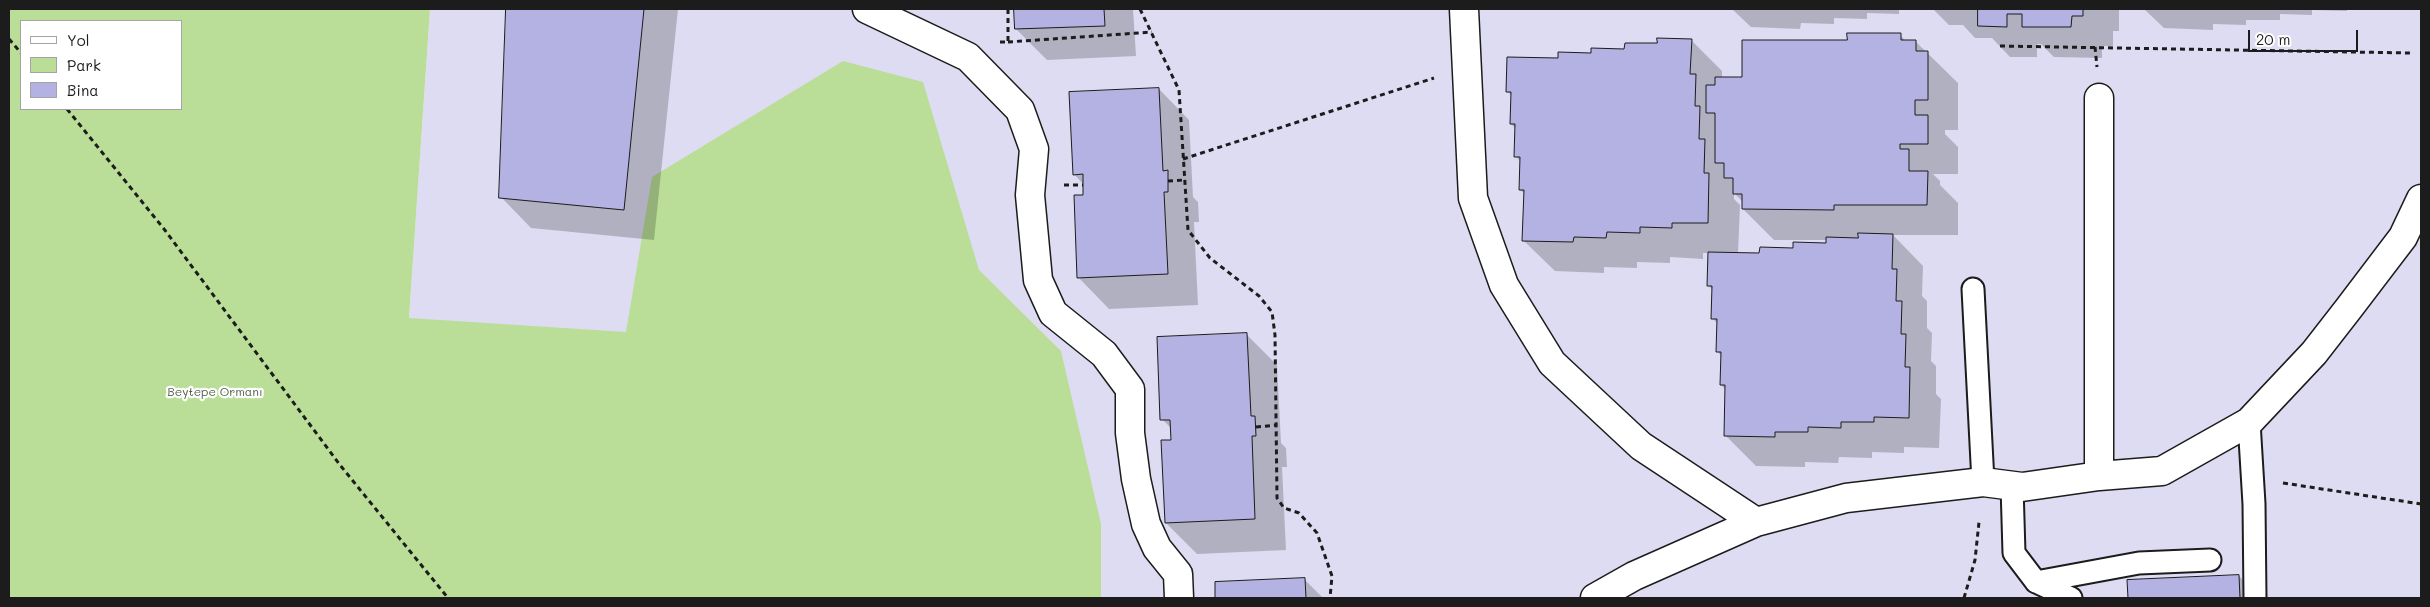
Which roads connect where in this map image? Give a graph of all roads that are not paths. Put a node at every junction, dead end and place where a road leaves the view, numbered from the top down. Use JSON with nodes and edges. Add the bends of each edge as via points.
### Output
{"nodes":[{"id":1,"x":868,"y":9,"type":"edge"},
{"id":2,"x":1464,"y":9,"type":"edge"},
{"id":3,"x":2099,"y":98,"type":"dead end"},
{"id":4,"x":2421,"y":199,"type":"edge"},
{"id":5,"x":1973,"y":289,"type":"dead end"},
{"id":6,"x":2249,"y":422,"type":"junction"},
{"id":7,"x":2099,"y":476,"type":"junction"},
{"id":8,"x":1982,"y":482,"type":"junction"},
{"id":9,"x":2012,"y":486,"type":"junction"},
{"id":10,"x":1756,"y":522,"type":"junction"},
{"id":11,"x":2210,"y":560,"type":"dead end"},
{"id":12,"x":2036,"y":582,"type":"junction"},
{"id":13,"x":1179,"y":598,"type":"edge"},
{"id":14,"x":1595,"y":598,"type":"edge"},
{"id":15,"x":2071,"y":598,"type":"edge"},
{"id":16,"x":2255,"y":598,"type":"edge"}],
"edges":[{"from":1,"to":13,"type":"street","via":[[968,57],[1020,110],[1034,149],[1030,195],[1038,280],[1053,313],[1104,354],[1130,389],[1130,433],[1146,524],[1157,548],[1178,574]]},
{"from":2,"to":10,"type":"street","via":[[1473,198],[1504,285],[1552,363],[1641,446]]},
{"from":3,"to":7,"type":"street"},
{"from":4,"to":6,"type":"street","via":[[2403,238],[2314,353]]},
{"from":5,"to":8,"type":"lane"},
{"from":6,"to":7,"type":"street","via":[[2162,471]]},
{"from":6,"to":16,"type":"lane"},
{"from":7,"to":9,"type":"street"},
{"from":8,"to":9,"type":"street"},
{"from":8,"to":10,"type":"street","via":[[1846,498]]},
{"from":9,"to":12,"type":"lane","via":[[2014,554]]},
{"from":10,"to":14,"type":"street","via":[[1634,576]]},
{"from":11,"to":12,"type":"lane","via":[[2139,563]]},
{"from":12,"to":15,"type":"lane"}]}
